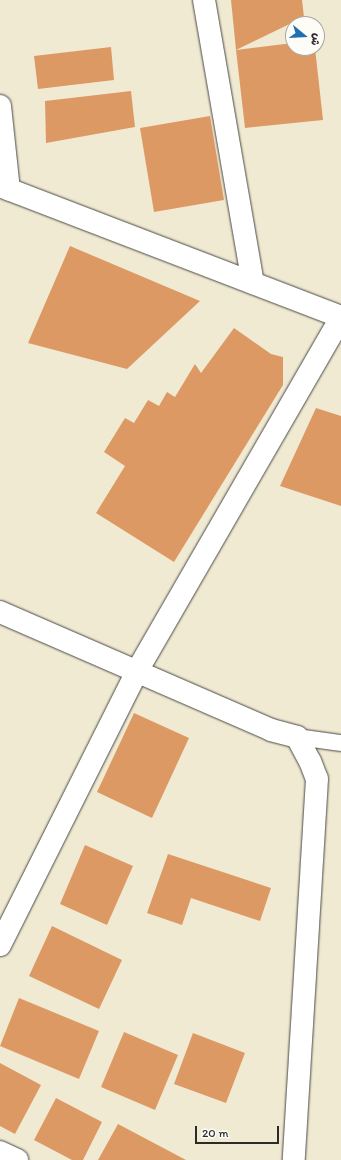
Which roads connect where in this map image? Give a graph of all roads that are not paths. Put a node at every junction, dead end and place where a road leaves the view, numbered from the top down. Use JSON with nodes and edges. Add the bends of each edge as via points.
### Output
{"nodes":[{"id":1,"x":204,"y":0,"type":"edge"},
{"id":2,"x":0,"y":106,"type":"edge"},
{"id":3,"x":5,"y":188,"type":"edge"},
{"id":4,"x":253,"y":283,"type":"junction"},
{"id":5,"x":341,"y":317,"type":"edge"},
{"id":6,"x":0,"y":612,"type":"edge"},
{"id":7,"x":137,"y":671,"type":"junction"},
{"id":8,"x":297,"y":737,"type":"junction"},
{"id":9,"x":341,"y":743,"type":"edge"},
{"id":10,"x":0,"y":944,"type":"edge"},
{"id":11,"x":0,"y":1152,"type":"edge"},
{"id":12,"x":17,"y":1160,"type":"edge"},
{"id":13,"x":294,"y":1160,"type":"edge"}],
"edges":[{"from":1,"to":4,"type":"street"},
{"from":2,"to":3,"type":"street"},
{"from":3,"to":4,"type":"street"},
{"from":4,"to":5,"type":"street"},
{"from":5,"to":7,"type":"street"},
{"from":6,"to":7,"type":"street"},
{"from":7,"to":8,"type":"street","via":[[271,730]]},
{"from":7,"to":10,"type":"street"},
{"from":8,"to":9,"type":"lane"},
{"from":8,"to":13,"type":"street","via":[[317,779]]},
{"from":11,"to":12,"type":"street"}]}
